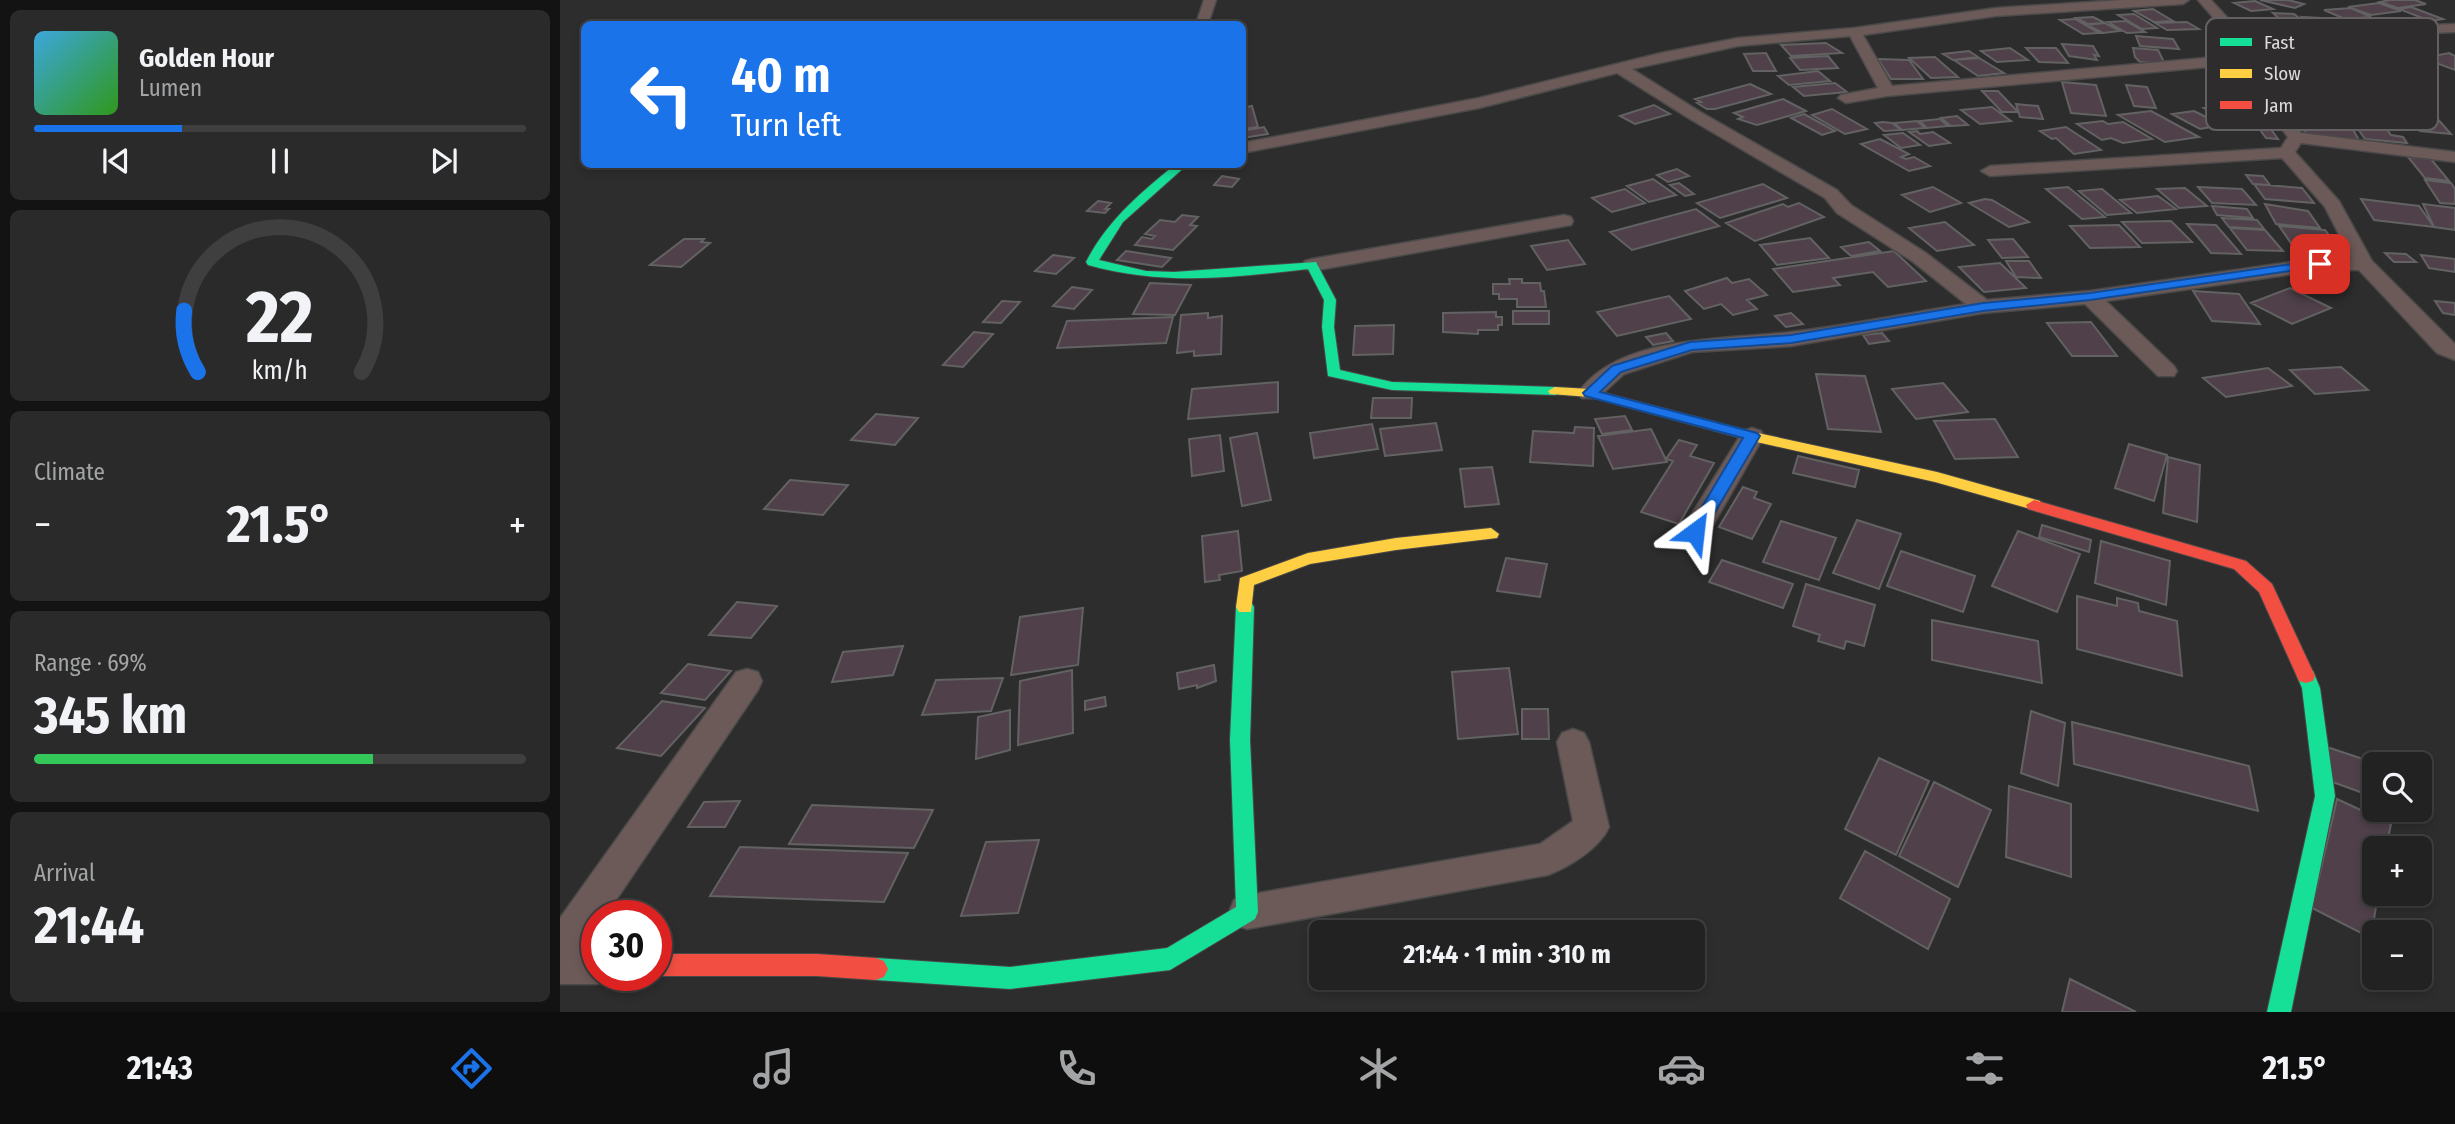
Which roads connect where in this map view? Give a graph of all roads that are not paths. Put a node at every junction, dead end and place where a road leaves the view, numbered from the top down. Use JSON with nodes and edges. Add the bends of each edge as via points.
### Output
{"nodes":[{"id":1,"x":1210,"y":0,"type":"edge"},
{"id":2,"x":2183,"y":0,"type":"edge"},
{"id":3,"x":2204,"y":0,"type":"edge"},
{"id":4,"x":2221,"y":18,"type":"edge"},
{"id":5,"x":1203,"y":21,"type":"edge"},
{"id":6,"x":1854,"y":32,"type":"junction"},
{"id":7,"x":2206,"y":63,"type":"edge"},
{"id":8,"x":1620,"y":68,"type":"junction"},
{"id":9,"x":1887,"y":92,"type":"junction"},
{"id":10,"x":1846,"y":98,"type":"dead end"},
{"id":11,"x":2291,"y":130,"type":"edge"},
{"id":12,"x":2296,"y":137,"type":"junction"},
{"id":13,"x":1246,"y":147,"type":"edge"},
{"id":14,"x":2286,"y":153,"type":"junction"},
{"id":15,"x":2455,"y":158,"type":"edge"},
{"id":16,"x":1179,"y":168,"type":"edge"},
{"id":17,"x":1990,"y":171,"type":"dead end"},
{"id":18,"x":1564,"y":221,"type":"dead end"},
{"id":19,"x":2364,"y":264,"type":"junction"},
{"id":20,"x":1312,"y":265,"type":"junction"},
{"id":21,"x":2090,"y":297,"type":"junction"},
{"id":22,"x":1983,"y":307,"type":"junction"},
{"id":23,"x":2455,"y":353,"type":"edge"},
{"id":24,"x":2166,"y":370,"type":"dead end"},
{"id":25,"x":1590,"y":393,"type":"junction"},
{"id":26,"x":1752,"y":436,"type":"junction"},
{"id":27,"x":1695,"y":532,"type":"dead end"},
{"id":28,"x":1491,"y":534,"type":"dead end"},
{"id":29,"x":747,"y":681,"type":"dead end"},
{"id":30,"x":1573,"y":742,"type":"dead end"},
{"id":31,"x":1247,"y":912,"type":"junction"},
{"id":32,"x":560,"y":950,"type":"edge"},
{"id":33,"x":560,"y":965,"type":"edge"},
{"id":34,"x":581,"y":965,"type":"edge"},
{"id":35,"x":672,"y":965,"type":"edge"},
{"id":36,"x":2279,"y":1012,"type":"edge"}],
"edges":[{"from":1,"to":5,"type":"street"},
{"from":2,"to":6,"type":"street","via":[[1996,12]]},
{"from":3,"to":4,"type":"street"},
{"from":6,"to":8,"type":"street","via":[[1738,42]]},
{"from":6,"to":9,"type":"street"},
{"from":7,"to":9,"type":"street"},
{"from":8,"to":13,"type":"street","via":[[1479,103]]},
{"from":8,"to":22,"type":"street","via":[[1831,194],[1844,209],[1919,257]]},
{"from":9,"to":10,"type":"street"},
{"from":11,"to":12,"type":"street"},
{"from":12,"to":14,"type":"street"},
{"from":12,"to":15,"type":"street"},
{"from":14,"to":17,"type":"street"},
{"from":14,"to":19,"type":"street","via":[[2333,205]]},
{"from":16,"to":20,"type":"street","via":[[1135,205],[1096,250],[1092,262],[1131,274],[1172,276]]},
{"from":18,"to":20,"type":"street"},
{"from":19,"to":21,"type":"street","via":[[2320,264]]},
{"from":19,"to":23,"type":"street"},
{"from":20,"to":25,"type":"street","via":[[1330,300],[1333,373],[1392,386]]},
{"from":21,"to":22,"type":"street"},
{"from":21,"to":24,"type":"street"},
{"from":22,"to":25,"type":"street","via":[[1791,339],[1690,346],[1616,369]]},
{"from":25,"to":26,"type":"street"},
{"from":26,"to":27,"type":"street"},
{"from":26,"to":36,"type":"street","via":[[1937,477],[2240,565],[2266,588],[2311,688],[2325,796]]},
{"from":28,"to":31,"type":"street","via":[[1308,559],[1247,582],[1240,740]]},
{"from":29,"to":32,"type":"street"},
{"from":30,"to":31,"type":"street","via":[[1592,827],[1548,859]]},
{"from":31,"to":35,"type":"street","via":[[1170,959],[1010,978],[817,965]]},
{"from":33,"to":34,"type":"street"}]}
